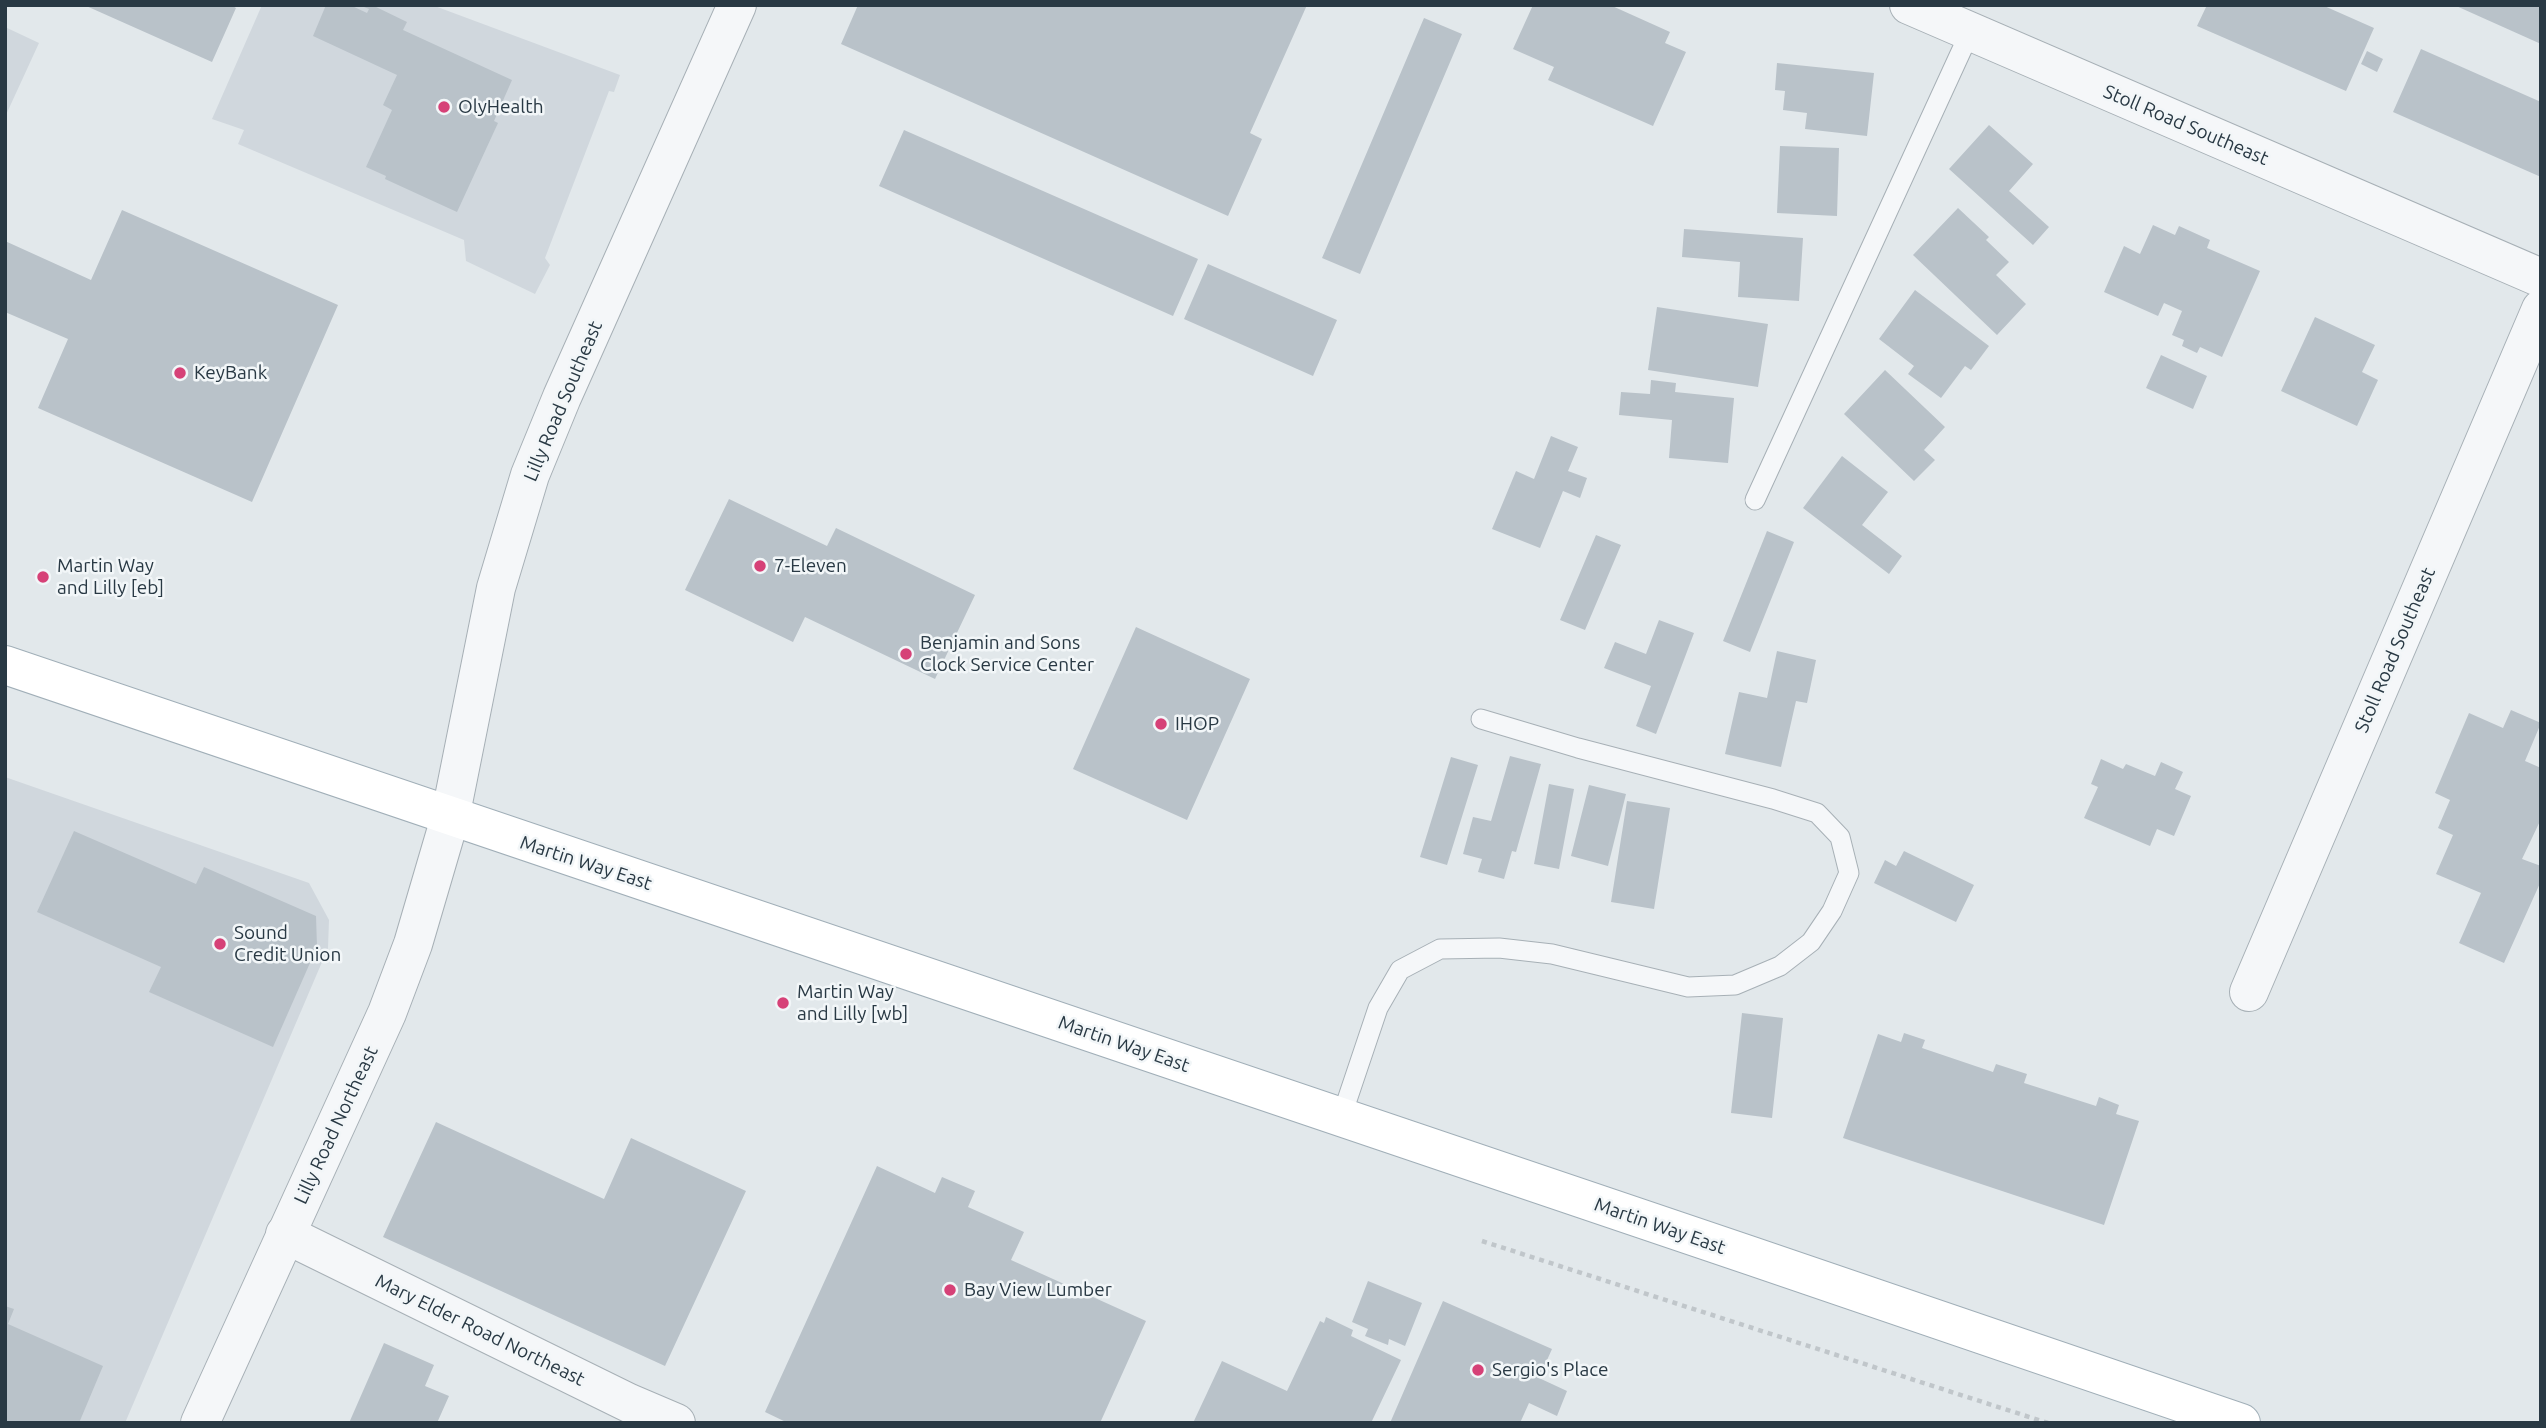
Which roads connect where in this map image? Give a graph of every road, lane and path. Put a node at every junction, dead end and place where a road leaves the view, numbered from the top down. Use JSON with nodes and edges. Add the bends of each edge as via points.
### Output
{"nodes":[{"id":1,"x":737,"y":5,"type":"edge"},
{"id":2,"x":1909,"y":5,"type":"edge"},
{"id":3,"x":1970,"y":32,"type":"junction"},
{"id":4,"x":2541,"y":278,"type":"edge"},
{"id":5,"x":2541,"y":309,"type":"edge"},
{"id":6,"x":1755,"y":500,"type":"dead end"},
{"id":7,"x":5,"y":665,"type":"edge"},
{"id":8,"x":1481,"y":719,"type":"dead end"},
{"id":9,"x":450,"y":818,"type":"junction"},
{"id":10,"x":2249,"y":992,"type":"dead end"},
{"id":11,"x":1342,"y":1118,"type":"junction"},
{"id":12,"x":285,"y":1234,"type":"junction"},
{"id":13,"x":1482,"y":1241,"type":"dead end"},
{"id":14,"x":200,"y":1423,"type":"edge"},
{"id":15,"x":676,"y":1423,"type":"edge"},
{"id":16,"x":2048,"y":1423,"type":"edge"},
{"id":17,"x":2241,"y":1423,"type":"edge"}],
"edges":[{"from":1,"to":9,"type":"street","name":"Lilly Road Southeast","via":[[530,475],[496,588]]},
{"from":2,"to":3,"type":"street","name":"Stoll Road Southeast"},
{"from":3,"to":4,"type":"street","name":"Stoll Road Southeast"},
{"from":3,"to":6,"type":"lane"},
{"from":5,"to":10,"type":"street","name":"Stoll Road Southeast"},
{"from":7,"to":9,"type":"main road","name":"Martin Way East"},
{"from":8,"to":11,"type":"lane","via":[[1817,813],[1840,837],[1849,873],[1811,942],[1780,966],[1735,985],[1688,987],[1552,954],[1499,948],[1440,949],[1400,970],[1383,998]]},
{"from":9,"to":11,"type":"main road","name":"Martin Way East"},
{"from":9,"to":12,"type":"street","name":"Lilly Road Northeast","via":[[413,944],[387,1013]]},
{"from":11,"to":17,"type":"main road","name":"Martin Way East"},
{"from":12,"to":14,"type":"street","name":"Lilly Road Northeast"},
{"from":12,"to":15,"type":"street","name":"Mary Elder Road Northeast"},
{"from":13,"to":16,"type":"path"}]}
